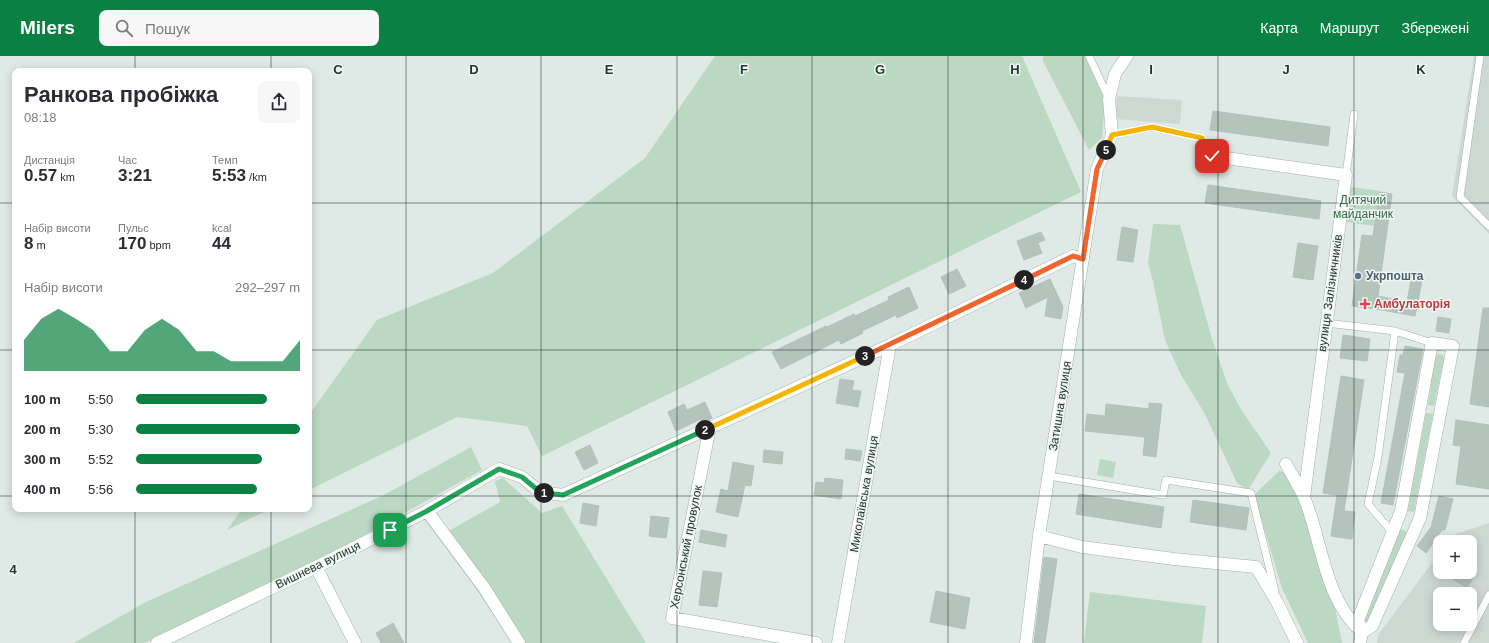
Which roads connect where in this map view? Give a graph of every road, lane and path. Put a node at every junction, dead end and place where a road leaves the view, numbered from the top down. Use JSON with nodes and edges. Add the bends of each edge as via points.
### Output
{"nodes":[{"id":1,"x":1089,"y":56,"type":"edge"},
{"id":2,"x":1127,"y":56,"type":"edge"},
{"id":3,"x":1480,"y":56,"type":"edge"},
{"id":4,"x":1109,"y":99,"type":"junction"},
{"id":5,"x":1354,"y":114,"type":"dead end"},
{"id":6,"x":1112,"y":135,"type":"junction"},
{"id":7,"x":1212,"y":156,"type":"joint"},
{"id":8,"x":1346,"y":175,"type":"junction"},
{"id":9,"x":1489,"y":226,"type":"edge"},
{"id":10,"x":1083,"y":259,"type":"junction"},
{"id":11,"x":1326,"y":323,"type":"junction"},
{"id":12,"x":1396,"y":331,"type":"junction"},
{"id":13,"x":1432,"y":343,"type":"junction"},
{"id":14,"x":890,"y":345,"type":"junction"},
{"id":15,"x":710,"y":427,"type":"junction"},
{"id":16,"x":1286,"y":464,"type":"dead end"},
{"id":17,"x":1049,"y":476,"type":"junction"},
{"id":18,"x":1304,"y":497,"type":"junction"},
{"id":19,"x":427,"y":511,"type":"junction"},
{"id":20,"x":1393,"y":533,"type":"junction"},
{"id":21,"x":1039,"y":536,"type":"junction"},
{"id":22,"x":316,"y":567,"type":"junction"},
{"id":23,"x":1489,"y":595,"type":"edge"},
{"id":24,"x":1277,"y":602,"type":"junction"},
{"id":25,"x":1361,"y":638,"type":"edge"},
{"id":26,"x":163,"y":642,"type":"edge"},
{"id":27,"x":355,"y":643,"type":"edge"},
{"id":28,"x":519,"y":643,"type":"edge"},
{"id":29,"x":816,"y":643,"type":"edge"},
{"id":30,"x":838,"y":643,"type":"edge"},
{"id":31,"x":1026,"y":643,"type":"edge"},
{"id":32,"x":1297,"y":643,"type":"edge"},
{"id":33,"x":1464,"y":643,"type":"edge"}],
"edges":[{"from":1,"to":4,"type":"lane"},
{"from":2,"to":4,"type":"street","via":[[1115,74]]},
{"from":3,"to":9,"type":"lane","via":[[1460,197]]},
{"from":4,"to":6,"type":"street"},
{"from":5,"to":8,"type":"lane"},
{"from":6,"to":7,"type":"lane","via":[[1152,127],[1159,128],[1202,138]]},
{"from":6,"to":10,"type":"street","name":"Затишна вулиця","via":[[1097,169]]},
{"from":7,"to":8,"type":"street"},
{"from":8,"to":11,"type":"street","name":"вулиця Залізничників"},
{"from":10,"to":14,"type":"street","via":[[1073,256]]},
{"from":10,"to":17,"type":"street","name":"Затишна вулиця"},
{"from":11,"to":12,"type":"lane"},
{"from":11,"to":18,"type":"street","name":"вулиця Залізничників"},
{"from":12,"to":13,"type":"lane"},
{"from":12,"to":20,"type":"lane","via":[[1378,457],[1368,504]]},
{"from":13,"to":20,"type":"street","via":[[1401,511]]},
{"from":13,"to":25,"type":"street","via":[[1453,346],[1420,518],[1372,626]]},
{"from":14,"to":15,"type":"street"},
{"from":14,"to":30,"type":"street","name":"Миколаївська вулиця"},
{"from":15,"to":19,"type":"street","name":"Вишнева вулиця","via":[[563,495],[540,492],[522,477],[499,469]]},
{"from":15,"to":29,"type":"street","name":"Херсонський провулок","via":[[672,618]]},
{"from":16,"to":18,"type":"street"},
{"from":17,"to":21,"type":"street","name":"Затишна вулиця"},
{"from":17,"to":24,"type":"lane","via":[[1163,494],[1166,480],[1251,493]]},
{"from":18,"to":25,"type":"street","via":[[1332,588]]},
{"from":19,"to":22,"type":"street","name":"Вишнева вулиця"},
{"from":19,"to":28,"type":"street","via":[[485,589]]},
{"from":20,"to":25,"type":"street","via":[[1358,620]]},
{"from":21,"to":24,"type":"street","via":[[1082,547],[1256,567]]},
{"from":21,"to":31,"type":"street","name":"Затишна вулиця"},
{"from":22,"to":26,"type":"street","name":"Вишнева вулиця"},
{"from":22,"to":27,"type":"street"},
{"from":23,"to":33,"type":"lane"},
{"from":24,"to":32,"type":"street"}]}
